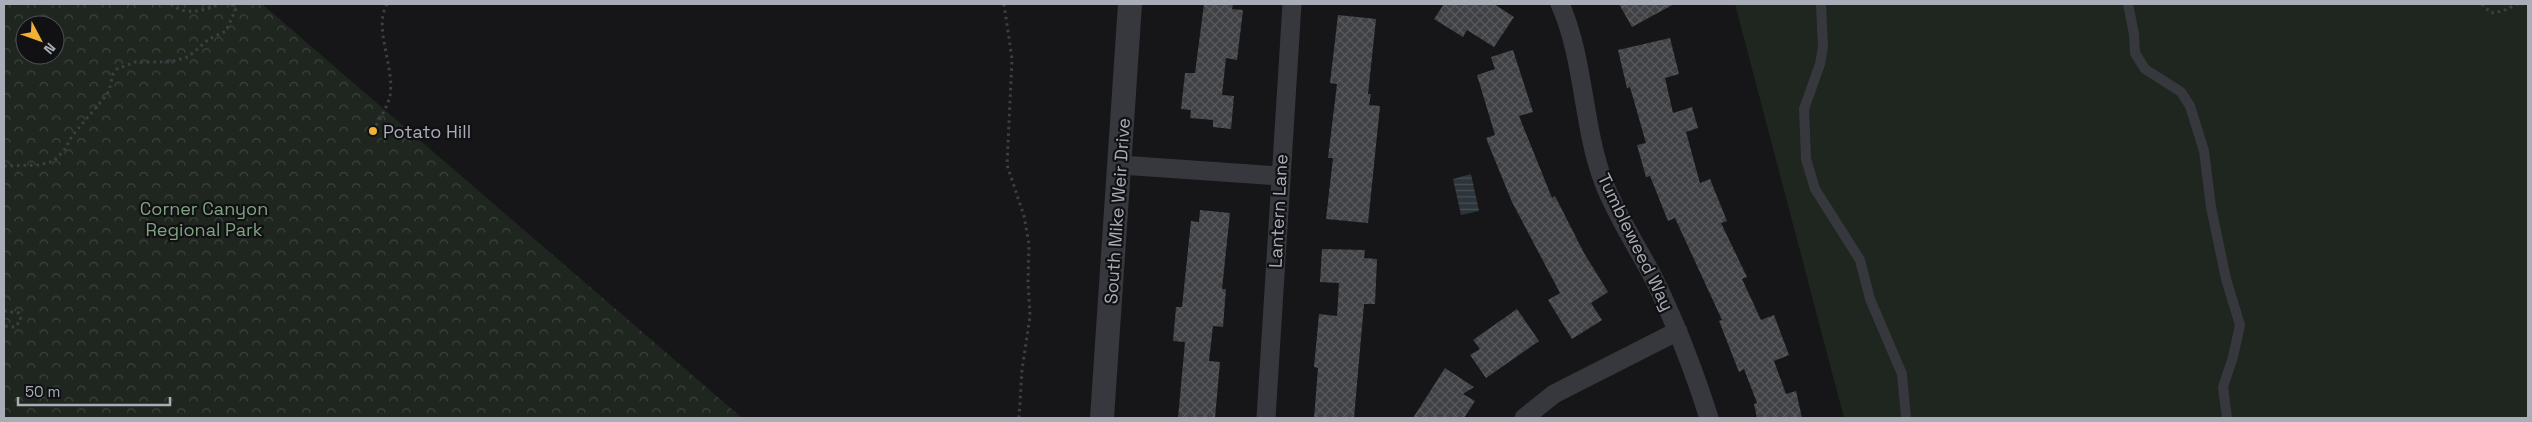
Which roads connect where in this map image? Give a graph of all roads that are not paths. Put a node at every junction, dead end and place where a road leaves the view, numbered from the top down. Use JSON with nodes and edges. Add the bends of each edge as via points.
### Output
{"nodes":[{"id":1,"x":1130,"y":4,"type":"edge"},
{"id":2,"x":1292,"y":4,"type":"edge"},
{"id":3,"x":1560,"y":4,"type":"edge"},
{"id":4,"x":1821,"y":4,"type":"edge"},
{"id":5,"x":2128,"y":4,"type":"edge"},
{"id":6,"x":1121,"y":165,"type":"junction"},
{"id":7,"x":1280,"y":176,"type":"junction"},
{"id":8,"x":1678,"y":331,"type":"junction"},
{"id":9,"x":1102,"y":418,"type":"edge"},
{"id":10,"x":1266,"y":418,"type":"edge"},
{"id":11,"x":1524,"y":418,"type":"edge"},
{"id":12,"x":1709,"y":418,"type":"edge"},
{"id":13,"x":1906,"y":418,"type":"edge"},
{"id":14,"x":2226,"y":418,"type":"edge"}],
"edges":[{"from":1,"to":6,"type":"street","name":"South Mike Weir Drive"},
{"from":2,"to":7,"type":"street","name":"Lantern Lane"},
{"from":3,"to":8,"type":"street","name":"Tumbleweed Way","via":[[1569,26],[1586,115],[1604,184]]},
{"from":4,"to":13,"type":"lane","via":[[1823,47],[1804,109],[1806,159],[1816,189],[1860,260],[1870,299],[1902,374]]},
{"from":5,"to":14,"type":"lane","via":[[2135,53],[2145,69],[2181,92],[2190,106],[2208,167],[2211,207],[2226,279],[2240,325],[2223,388]]},
{"from":6,"to":7,"type":"street"},
{"from":6,"to":9,"type":"street","name":"South Mike Weir Drive"},
{"from":7,"to":10,"type":"street","name":"Lantern Lane"},
{"from":8,"to":11,"type":"street","via":[[1554,394]]},
{"from":8,"to":12,"type":"street","name":"Tumbleweed Way","via":[[1691,360]]}]}
